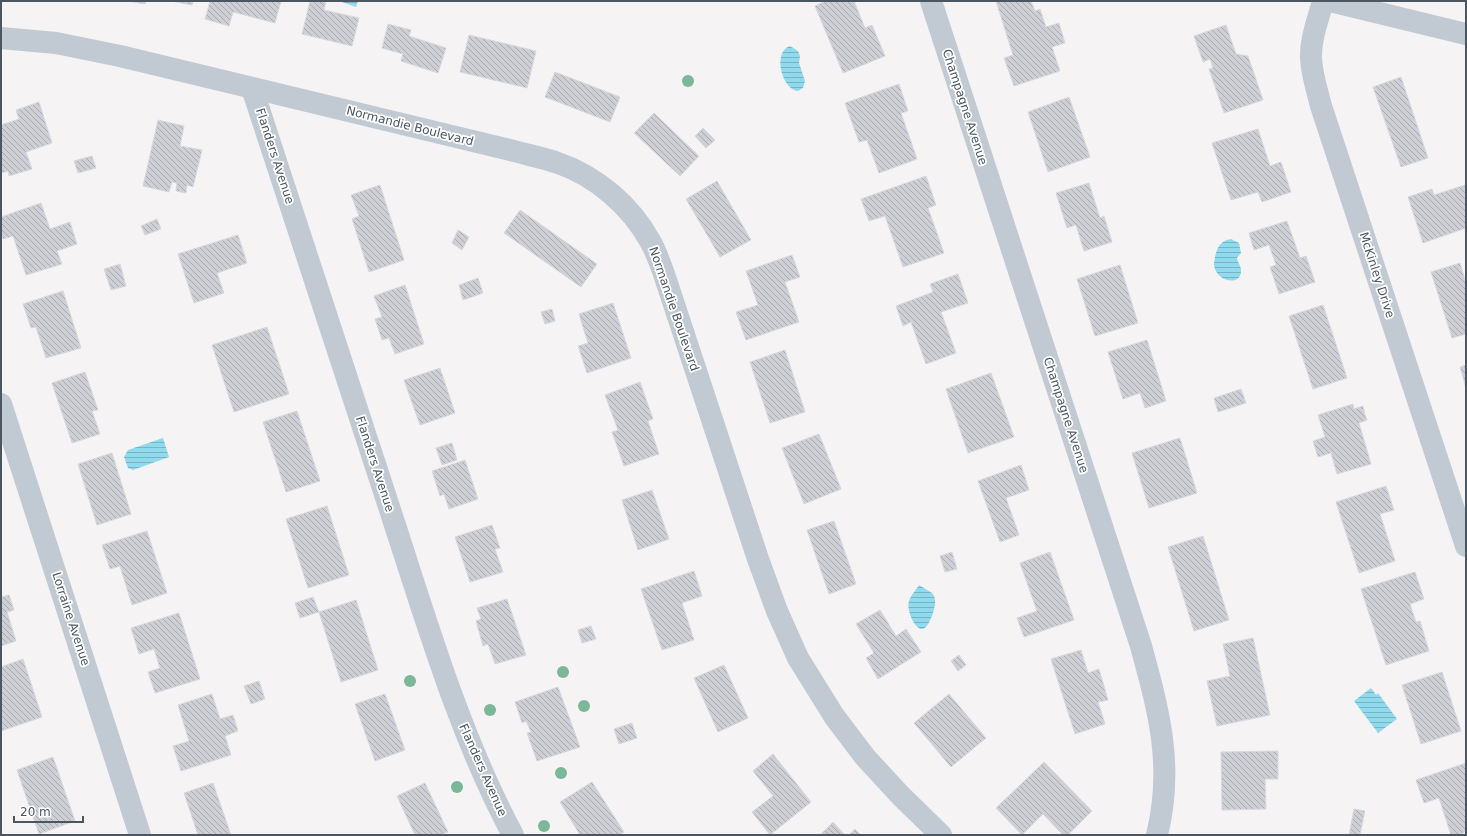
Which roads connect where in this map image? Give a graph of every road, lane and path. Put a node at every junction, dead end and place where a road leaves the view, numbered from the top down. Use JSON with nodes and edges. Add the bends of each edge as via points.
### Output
{"nodes":[{"id":1,"x":931,"y":1,"type":"edge"},
{"id":2,"x":1323,"y":1,"type":"edge"},
{"id":3,"x":1330,"y":1,"type":"edge"},
{"id":4,"x":1466,"y":34,"type":"edge"},
{"id":5,"x":1,"y":38,"type":"edge"},
{"id":6,"x":252,"y":88,"type":"junction"},
{"id":7,"x":1,"y":404,"type":"edge"},
{"id":8,"x":1466,"y":546,"type":"edge"},
{"id":9,"x":140,"y":835,"type":"edge"},
{"id":10,"x":513,"y":835,"type":"edge"},
{"id":11,"x":941,"y":835,"type":"edge"},
{"id":12,"x":1157,"y":835,"type":"edge"}],
"edges":[{"from":1,"to":12,"type":"street","name":"Champagne Avenue","via":[[1141,646],[1155,696],[1164,748],[1165,782],[1162,816]]},
{"from":2,"to":8,"type":"street","name":"McKinley Drive","via":[[1312,40],[1313,76]]},
{"from":3,"to":4,"type":"street"},
{"from":5,"to":6,"type":"street","name":"Normandie Boulevard","via":[[56,43],[98,51]]},
{"from":6,"to":10,"type":"street","name":"Flanders Avenue","via":[[417,593],[466,734],[493,798]]},
{"from":6,"to":11,"type":"street","name":"Normandie Boulevard","via":[[559,163],[591,179],[619,200],[631,213],[651,242],[664,274],[758,559],[798,658],[834,716],[865,757],[900,796]]},
{"from":7,"to":9,"type":"street","name":"Lorraine Avenue"}]}
